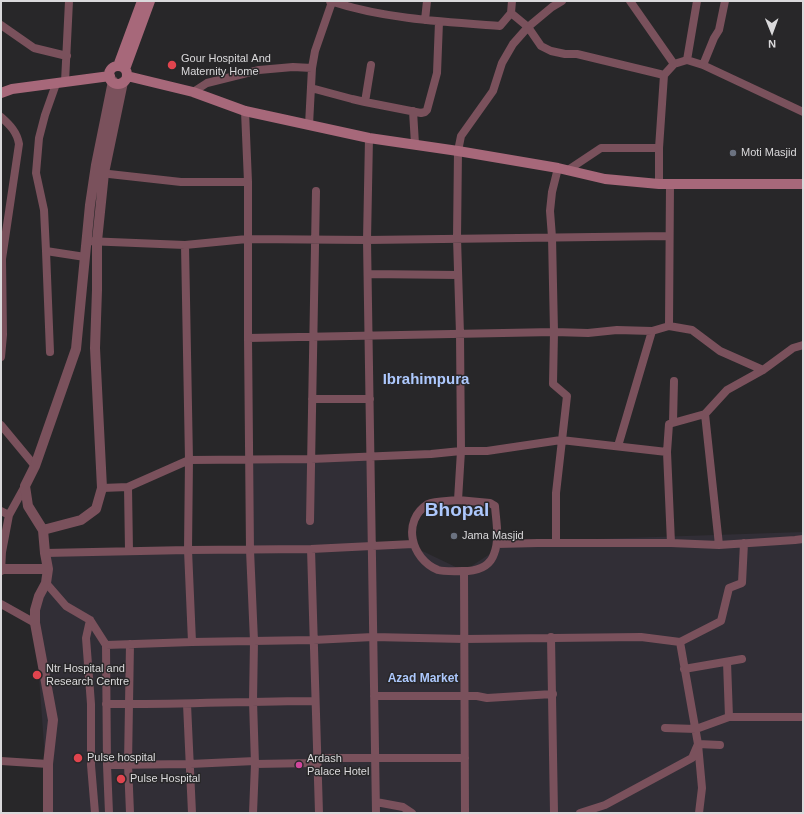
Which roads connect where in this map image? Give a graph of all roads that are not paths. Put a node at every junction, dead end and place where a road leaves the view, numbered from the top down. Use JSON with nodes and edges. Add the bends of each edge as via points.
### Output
{"nodes":[{"id":1,"x":69,"y":1,"type":"edge"},
{"id":2,"x":142,"y":1,"type":"edge"},
{"id":3,"x":150,"y":1,"type":"edge"},
{"id":4,"x":331,"y":1,"type":"edge"},
{"id":5,"x":427,"y":1,"type":"edge"},
{"id":6,"x":512,"y":1,"type":"edge"},
{"id":7,"x":562,"y":1,"type":"edge"},
{"id":8,"x":630,"y":1,"type":"edge"},
{"id":9,"x":697,"y":1,"type":"edge"},
{"id":10,"x":725,"y":1,"type":"edge"},
{"id":11,"x":511,"y":13,"type":"junction"},
{"id":12,"x":425,"y":20,"type":"junction"},
{"id":13,"x":440,"y":22,"type":"junction"},
{"id":14,"x":1,"y":25,"type":"edge"},
{"id":15,"x":528,"y":27,"type":"junction"},
{"id":16,"x":67,"y":56,"type":"junction"},
{"id":17,"x":687,"y":60,"type":"junction"},
{"id":18,"x":674,"y":64,"type":"junction"},
{"id":19,"x":370,"y":65,"type":"dead end"},
{"id":20,"x":703,"y":65,"type":"junction"},
{"id":21,"x":312,"y":68,"type":"junction"},
{"id":22,"x":123,"y":73,"type":"junction"},
{"id":23,"x":664,"y":74,"type":"junction"},
{"id":24,"x":111,"y":78,"type":"junction"},
{"id":25,"x":60,"y":83,"type":"junction"},
{"id":26,"x":312,"y":88,"type":"junction"},
{"id":27,"x":193,"y":92,"type":"junction"},
{"id":28,"x":1,"y":93,"type":"edge"},
{"id":29,"x":365,"y":102,"type":"junction"},
{"id":30,"x":245,"y":110,"type":"junction"},
{"id":31,"x":413,"y":111,"type":"junction"},
{"id":32,"x":803,"y":112,"type":"edge"},
{"id":33,"x":1,"y":116,"type":"edge"},
{"id":34,"x":310,"y":125,"type":"junction"},
{"id":35,"x":369,"y":138,"type":"junction"},
{"id":36,"x":415,"y":144,"type":"junction"},
{"id":37,"x":659,"y":148,"type":"junction"},
{"id":38,"x":458,"y":151,"type":"junction"},
{"id":39,"x":558,"y":168,"type":"junction"},
{"id":40,"x":568,"y":170,"type":"junction"},
{"id":41,"x":100,"y":173,"type":"junction"},
{"id":42,"x":248,"y":182,"type":"junction"},
{"id":43,"x":659,"y":184,"type":"junction"},
{"id":44,"x":670,"y":184,"type":"junction"},
{"id":45,"x":803,"y":184,"type":"edge"},
{"id":46,"x":316,"y":191,"type":"dead end"},
{"id":47,"x":669,"y":236,"type":"junction"},
{"id":48,"x":552,"y":237,"type":"junction"},
{"id":49,"x":457,"y":238,"type":"junction"},
{"id":50,"x":247,"y":239,"type":"junction"},
{"id":51,"x":315,"y":239,"type":"junction"},
{"id":52,"x":367,"y":240,"type":"junction"},
{"id":53,"x":86,"y":241,"type":"junction"},
{"id":54,"x":97,"y":241,"type":"junction"},
{"id":55,"x":186,"y":245,"type":"junction"},
{"id":56,"x":46,"y":251,"type":"junction"},
{"id":57,"x":85,"y":257,"type":"junction"},
{"id":58,"x":368,"y":274,"type":"junction"},
{"id":59,"x":458,"y":275,"type":"junction"},
{"id":60,"x":82,"y":289,"type":"junction"},
{"id":61,"x":97,"y":290,"type":"junction"},
{"id":62,"x":669,"y":326,"type":"junction"},
{"id":63,"x":652,"y":331,"type":"junction"},
{"id":64,"x":554,"y":332,"type":"junction"},
{"id":65,"x":460,"y":334,"type":"junction"},
{"id":66,"x":369,"y":337,"type":"junction"},
{"id":67,"x":248,"y":338,"type":"junction"},
{"id":68,"x":313,"y":338,"type":"junction"},
{"id":69,"x":803,"y":345,"type":"edge"},
{"id":70,"x":50,"y":352,"type":"dead end"},
{"id":71,"x":1,"y":357,"type":"edge"},
{"id":72,"x":763,"y":370,"type":"junction"},
{"id":73,"x":674,"y":381,"type":"dead end"},
{"id":74,"x":312,"y":399,"type":"junction"},
{"id":75,"x":370,"y":399,"type":"junction"},
{"id":76,"x":705,"y":414,"type":"junction"},
{"id":77,"x":673,"y":422,"type":"junction"},
{"id":78,"x":1,"y":425,"type":"edge"},
{"id":79,"x":561,"y":440,"type":"junction"},
{"id":80,"x":618,"y":446,"type":"junction"},
{"id":81,"x":461,"y":451,"type":"junction"},
{"id":82,"x":668,"y":452,"type":"junction"},
{"id":83,"x":370,"y":456,"type":"junction"},
{"id":84,"x":249,"y":458,"type":"junction"},
{"id":85,"x":311,"y":459,"type":"junction"},
{"id":86,"x":189,"y":460,"type":"junction"},
{"id":87,"x":35,"y":466,"type":"junction"},
{"id":88,"x":25,"y":486,"type":"junction"},
{"id":89,"x":128,"y":486,"type":"junction"},
{"id":90,"x":102,"y":488,"type":"junction"},
{"id":91,"x":458,"y":500,"type":"junction"},
{"id":92,"x":1,"y":511,"type":"edge"},
{"id":93,"x":9,"y":515,"type":"junction"},
{"id":94,"x":310,"y":521,"type":"dead end"},
{"id":95,"x":43,"y":530,"type":"junction"},
{"id":96,"x":803,"y":539,"type":"edge"},
{"id":97,"x":556,"y":543,"type":"junction"},
{"id":98,"x":671,"y":543,"type":"junction"},
{"id":99,"x":744,"y":543,"type":"junction"},
{"id":100,"x":413,"y":544,"type":"junction"},
{"id":101,"x":497,"y":544,"type":"junction"},
{"id":102,"x":719,"y":545,"type":"junction"},
{"id":103,"x":373,"y":546,"type":"junction"},
{"id":104,"x":311,"y":549,"type":"junction"},
{"id":105,"x":188,"y":550,"type":"junction"},
{"id":106,"x":250,"y":550,"type":"junction"},
{"id":107,"x":129,"y":551,"type":"junction"},
{"id":108,"x":2,"y":552,"type":"edge"},
{"id":109,"x":45,"y":552,"type":"junction"},
{"id":110,"x":48,"y":569,"type":"junction"},
{"id":111,"x":1,"y":570,"type":"edge"},
{"id":112,"x":464,"y":571,"type":"junction"},
{"id":113,"x":46,"y":583,"type":"junction"},
{"id":114,"x":1,"y":604,"type":"edge"},
{"id":115,"x":90,"y":620,"type":"junction"},
{"id":116,"x":35,"y":623,"type":"junction"},
{"id":117,"x":373,"y":637,"type":"junction"},
{"id":118,"x":551,"y":637,"type":"junction"},
{"id":119,"x":464,"y":639,"type":"junction"},
{"id":120,"x":313,"y":640,"type":"junction"},
{"id":121,"x":254,"y":641,"type":"junction"},
{"id":122,"x":192,"y":642,"type":"junction"},
{"id":123,"x":680,"y":642,"type":"junction"},
{"id":124,"x":130,"y":644,"type":"junction"},
{"id":125,"x":106,"y":646,"type":"junction"},
{"id":126,"x":742,"y":660,"type":"dead end"},
{"id":127,"x":727,"y":662,"type":"junction"},
{"id":128,"x":684,"y":669,"type":"junction"},
{"id":129,"x":553,"y":694,"type":"junction"},
{"id":130,"x":374,"y":696,"type":"junction"},
{"id":131,"x":464,"y":696,"type":"junction"},
{"id":132,"x":253,"y":701,"type":"junction"},
{"id":133,"x":315,"y":701,"type":"junction"},
{"id":134,"x":106,"y":704,"type":"junction"},
{"id":135,"x":128,"y":704,"type":"junction"},
{"id":136,"x":187,"y":704,"type":"junction"},
{"id":137,"x":728,"y":717,"type":"junction"},
{"id":138,"x":803,"y":717,"type":"edge"},
{"id":139,"x":665,"y":728,"type":"dead end"},
{"id":140,"x":696,"y":729,"type":"junction"},
{"id":141,"x":698,"y":744,"type":"junction"},
{"id":142,"x":720,"y":744,"type":"dead end"},
{"id":143,"x":317,"y":758,"type":"junction"},
{"id":144,"x":464,"y":758,"type":"junction"},
{"id":145,"x":375,"y":759,"type":"junction"},
{"id":146,"x":1,"y":761,"type":"edge"},
{"id":147,"x":255,"y":763,"type":"junction"},
{"id":148,"x":48,"y":764,"type":"junction"},
{"id":149,"x":128,"y":764,"type":"junction"},
{"id":150,"x":190,"y":764,"type":"junction"},
{"id":151,"x":107,"y":765,"type":"junction"},
{"id":152,"x":376,"y":802,"type":"junction"},
{"id":153,"x":606,"y":809,"type":"edge"},
{"id":154,"x":48,"y":813,"type":"edge"},
{"id":155,"x":94,"y":813,"type":"edge"},
{"id":156,"x":109,"y":813,"type":"edge"},
{"id":157,"x":130,"y":813,"type":"edge"},
{"id":158,"x":192,"y":813,"type":"edge"},
{"id":159,"x":253,"y":813,"type":"edge"},
{"id":160,"x":319,"y":813,"type":"edge"},
{"id":161,"x":376,"y":813,"type":"edge"},
{"id":162,"x":412,"y":813,"type":"edge"},
{"id":163,"x":465,"y":813,"type":"edge"},
{"id":164,"x":554,"y":813,"type":"edge"},
{"id":165,"x":580,"y":813,"type":"edge"},
{"id":166,"x":699,"y":813,"type":"edge"}],
"edges":[{"from":1,"to":16,"type":"street"},
{"from":2,"to":22,"type":"main road"},
{"from":3,"to":22,"type":"main road"},
{"from":4,"to":12,"type":"street","via":[[363,10]]},
{"from":4,"to":21,"type":"street"},
{"from":5,"to":12,"type":"street"},
{"from":6,"to":11,"type":"street"},
{"from":7,"to":15,"type":"street"},
{"from":8,"to":18,"type":"street"},
{"from":9,"to":17,"type":"street"},
{"from":10,"to":20,"type":"street","via":[[719,30]]},
{"from":11,"to":13,"type":"street","via":[[500,26]]},
{"from":11,"to":15,"type":"street"},
{"from":12,"to":13,"type":"street"},
{"from":13,"to":31,"type":"street","via":[[437,74],[427,110],[423,113]]},
{"from":14,"to":16,"type":"street","via":[[34,48]]},
{"from":15,"to":23,"type":"street","via":[[541,46],[551,51],[577,54]]},
{"from":15,"to":38,"type":"street","via":[[513,44],[502,63],[493,91],[461,136]]},
{"from":16,"to":25,"type":"street"},
{"from":17,"to":18,"type":"street"},
{"from":17,"to":20,"type":"street"},
{"from":18,"to":23,"type":"street"},
{"from":19,"to":29,"type":"street"},
{"from":20,"to":32,"type":"street"},
{"from":21,"to":26,"type":"street"},
{"from":21,"to":27,"type":"street","via":[[259,70],[207,84]]},
{"from":22,"to":24,"type":"main road","via":[[113,68]]},
{"from":22,"to":24,"type":"main road","via":[[119,84]]},
{"from":22,"to":27,"type":"main road"},
{"from":22,"to":41,"type":"street"},
{"from":23,"to":37,"type":"street"},
{"from":24,"to":25,"type":"main road"},
{"from":24,"to":41,"type":"street"},
{"from":25,"to":28,"type":"main road","via":[[12,89]]},
{"from":25,"to":56,"type":"street","via":[[39,138],[36,173],[44,210]]},
{"from":26,"to":29,"type":"street"},
{"from":26,"to":34,"type":"street"},
{"from":27,"to":30,"type":"main road"},
{"from":29,"to":31,"type":"street"},
{"from":30,"to":34,"type":"main road"},
{"from":30,"to":42,"type":"street"},
{"from":31,"to":36,"type":"street"},
{"from":33,"to":71,"type":"street","via":[[18,136],[19,144],[2,259]]},
{"from":34,"to":35,"type":"main road"},
{"from":35,"to":36,"type":"main road"},
{"from":35,"to":52,"type":"street"},
{"from":36,"to":38,"type":"main road"},
{"from":37,"to":40,"type":"street","via":[[601,148]]},
{"from":37,"to":43,"type":"street"},
{"from":38,"to":39,"type":"main road"},
{"from":38,"to":49,"type":"street"},
{"from":39,"to":40,"type":"main road"},
{"from":39,"to":48,"type":"street","via":[[550,212]]},
{"from":40,"to":43,"type":"main road","via":[[605,179]]},
{"from":41,"to":42,"type":"street","via":[[181,182]]},
{"from":41,"to":53,"type":"street"},
{"from":41,"to":54,"type":"street"},
{"from":42,"to":50,"type":"street"},
{"from":43,"to":44,"type":"main road"},
{"from":44,"to":45,"type":"main road"},
{"from":44,"to":47,"type":"street"},
{"from":46,"to":51,"type":"street"},
{"from":47,"to":48,"type":"street"},
{"from":47,"to":62,"type":"street"},
{"from":48,"to":49,"type":"street"},
{"from":48,"to":64,"type":"street"},
{"from":49,"to":52,"type":"street"},
{"from":49,"to":59,"type":"street"},
{"from":50,"to":51,"type":"street"},
{"from":50,"to":55,"type":"street"},
{"from":50,"to":67,"type":"street"},
{"from":51,"to":52,"type":"street"},
{"from":51,"to":68,"type":"street"},
{"from":52,"to":58,"type":"street"},
{"from":53,"to":54,"type":"street"},
{"from":53,"to":57,"type":"street"},
{"from":54,"to":55,"type":"street"},
{"from":54,"to":61,"type":"street"},
{"from":55,"to":86,"type":"street"},
{"from":56,"to":57,"type":"street"},
{"from":56,"to":70,"type":"street"},
{"from":57,"to":60,"type":"street"},
{"from":58,"to":59,"type":"street"},
{"from":58,"to":66,"type":"street"},
{"from":59,"to":65,"type":"street"},
{"from":60,"to":61,"type":"street"},
{"from":60,"to":87,"type":"street","via":[[76,349]]},
{"from":61,"to":90,"type":"street","via":[[95,348]]},
{"from":62,"to":63,"type":"street"},
{"from":62,"to":72,"type":"street","via":[[692,330],[720,351]]},
{"from":63,"to":64,"type":"street","via":[[617,330],[588,334]]},
{"from":63,"to":80,"type":"street"},
{"from":64,"to":65,"type":"street"},
{"from":64,"to":79,"type":"street","via":[[553,384],[567,396]]},
{"from":65,"to":66,"type":"street"},
{"from":65,"to":81,"type":"street"},
{"from":66,"to":68,"type":"street"},
{"from":66,"to":75,"type":"street"},
{"from":67,"to":68,"type":"street"},
{"from":67,"to":84,"type":"street"},
{"from":68,"to":74,"type":"street"},
{"from":69,"to":72,"type":"street","via":[[793,348]]},
{"from":72,"to":76,"type":"street","via":[[727,390]]},
{"from":73,"to":77,"type":"street"},
{"from":74,"to":75,"type":"street"},
{"from":74,"to":85,"type":"street"},
{"from":75,"to":83,"type":"street"},
{"from":76,"to":77,"type":"street"},
{"from":76,"to":102,"type":"street"},
{"from":77,"to":82,"type":"street","via":[[669,424]]},
{"from":78,"to":87,"type":"street"},
{"from":79,"to":80,"type":"street"},
{"from":79,"to":81,"type":"street"},
{"from":79,"to":97,"type":"street","via":[[556,493]]},
{"from":80,"to":82,"type":"street"},
{"from":81,"to":83,"type":"street"},
{"from":81,"to":91,"type":"street"},
{"from":82,"to":98,"type":"street"},
{"from":83,"to":85,"type":"street"},
{"from":83,"to":103,"type":"street"},
{"from":84,"to":85,"type":"street"},
{"from":84,"to":86,"type":"street"},
{"from":84,"to":106,"type":"street"},
{"from":85,"to":94,"type":"street"},
{"from":86,"to":89,"type":"street"},
{"from":86,"to":105,"type":"street"},
{"from":87,"to":88,"type":"street"},
{"from":88,"to":93,"type":"street"},
{"from":88,"to":95,"type":"street","via":[[28,506]]},
{"from":89,"to":90,"type":"street"},
{"from":89,"to":107,"type":"street"},
{"from":90,"to":95,"type":"street","via":[[96,509],[81,520]]},
{"from":91,"to":100,"type":"street","via":[[429,504],[413,522]]},
{"from":91,"to":101,"type":"street","via":[[490,503],[495,506]]},
{"from":92,"to":93,"type":"street"},
{"from":93,"to":108,"type":"street"},
{"from":95,"to":109,"type":"street"},
{"from":96,"to":99,"type":"street"},
{"from":97,"to":98,"type":"street"},
{"from":97,"to":101,"type":"street"},
{"from":98,"to":102,"type":"street"},
{"from":99,"to":102,"type":"street"},
{"from":99,"to":123,"type":"street","via":[[742,583],[729,588],[721,621]]},
{"from":100,"to":103,"type":"street"},
{"from":100,"to":112,"type":"street","via":[[424,561],[439,570]]},
{"from":101,"to":112,"type":"street","via":[[494,555],[486,566]]},
{"from":103,"to":104,"type":"street"},
{"from":103,"to":117,"type":"street"},
{"from":104,"to":106,"type":"street"},
{"from":104,"to":120,"type":"street"},
{"from":105,"to":106,"type":"street"},
{"from":105,"to":107,"type":"street"},
{"from":105,"to":122,"type":"street"},
{"from":106,"to":121,"type":"street"},
{"from":107,"to":109,"type":"street"},
{"from":108,"to":111,"type":"street"},
{"from":109,"to":110,"type":"street"},
{"from":110,"to":111,"type":"street"},
{"from":110,"to":113,"type":"street"},
{"from":112,"to":119,"type":"street"},
{"from":113,"to":115,"type":"street","via":[[66,606]]},
{"from":113,"to":116,"type":"street","via":[[35,610]]},
{"from":114,"to":116,"type":"street"},
{"from":115,"to":125,"type":"street"},
{"from":115,"to":155,"type":"street","via":[[86,638],[92,704]]},
{"from":116,"to":148,"type":"street","via":[[53,720]]},
{"from":117,"to":119,"type":"street"},
{"from":117,"to":120,"type":"street"},
{"from":117,"to":130,"type":"street"},
{"from":118,"to":119,"type":"street"},
{"from":118,"to":123,"type":"street","via":[[641,636]]},
{"from":118,"to":129,"type":"street"},
{"from":119,"to":131,"type":"street"},
{"from":120,"to":121,"type":"street"},
{"from":120,"to":133,"type":"street"},
{"from":121,"to":122,"type":"street"},
{"from":121,"to":132,"type":"street"},
{"from":122,"to":124,"type":"street"},
{"from":123,"to":128,"type":"street"},
{"from":124,"to":125,"type":"street"},
{"from":124,"to":135,"type":"street"},
{"from":125,"to":134,"type":"street"},
{"from":126,"to":127,"type":"street"},
{"from":127,"to":128,"type":"street"},
{"from":127,"to":137,"type":"street"},
{"from":128,"to":140,"type":"street"},
{"from":129,"to":131,"type":"street","via":[[487,698]]},
{"from":129,"to":164,"type":"street"},
{"from":130,"to":131,"type":"street"},
{"from":130,"to":145,"type":"street"},
{"from":131,"to":144,"type":"street"},
{"from":132,"to":133,"type":"street"},
{"from":132,"to":136,"type":"street"},
{"from":132,"to":147,"type":"street"},
{"from":133,"to":143,"type":"street"},
{"from":134,"to":135,"type":"street"},
{"from":134,"to":151,"type":"street"},
{"from":135,"to":136,"type":"street"},
{"from":135,"to":149,"type":"street"},
{"from":136,"to":150,"type":"street"},
{"from":137,"to":138,"type":"street"},
{"from":137,"to":140,"type":"street"},
{"from":139,"to":140,"type":"street"},
{"from":140,"to":141,"type":"street"},
{"from":141,"to":142,"type":"street"},
{"from":141,"to":153,"type":"street","via":[[692,758]]},
{"from":141,"to":166,"type":"street","via":[[702,788]]},
{"from":143,"to":145,"type":"street"},
{"from":143,"to":147,"type":"street","via":[[313,763]]},
{"from":143,"to":160,"type":"street"},
{"from":144,"to":145,"type":"street"},
{"from":144,"to":163,"type":"street"},
{"from":145,"to":152,"type":"street"},
{"from":146,"to":148,"type":"street"},
{"from":147,"to":150,"type":"street"},
{"from":147,"to":159,"type":"street"},
{"from":148,"to":154,"type":"street"},
{"from":149,"to":150,"type":"street"},
{"from":149,"to":151,"type":"street"},
{"from":149,"to":157,"type":"street"},
{"from":150,"to":158,"type":"street"},
{"from":151,"to":156,"type":"street"},
{"from":152,"to":161,"type":"street"},
{"from":152,"to":162,"type":"street","via":[[403,807]]},
{"from":153,"to":165,"type":"street"}]}
